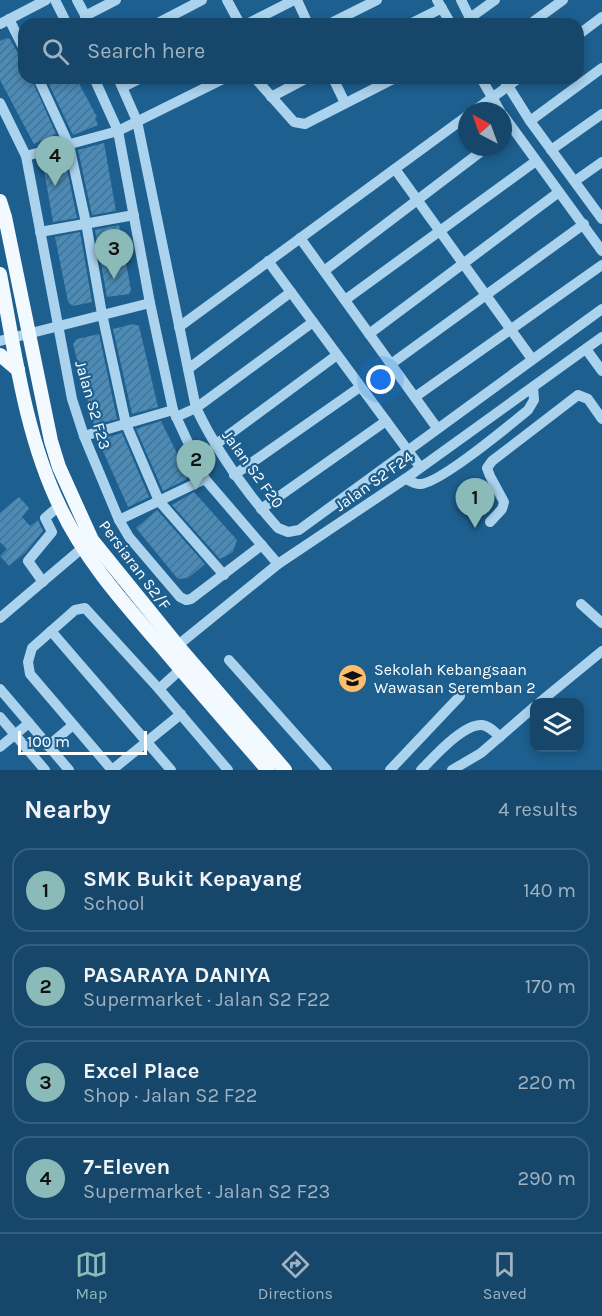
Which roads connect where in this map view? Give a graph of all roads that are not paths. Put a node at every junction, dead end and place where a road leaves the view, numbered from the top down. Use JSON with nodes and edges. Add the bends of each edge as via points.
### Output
{"nodes":[{"id":1,"x":46,"y":0,"type":"edge"},
{"id":2,"x":55,"y":0,"type":"edge"},
{"id":3,"x":77,"y":0,"type":"edge"},
{"id":4,"x":116,"y":0,"type":"edge"},
{"id":5,"x":202,"y":0,"type":"edge"},
{"id":6,"x":227,"y":0,"type":"edge"},
{"id":7,"x":295,"y":0,"type":"edge"},
{"id":8,"x":377,"y":0,"type":"edge"},
{"id":9,"x":461,"y":0,"type":"edge"},
{"id":10,"x":495,"y":0,"type":"edge"},
{"id":11,"x":563,"y":0,"type":"edge"},
{"id":12,"x":439,"y":4,"type":"edge"},
{"id":13,"x":602,"y":17,"type":"edge"},
{"id":14,"x":64,"y":18,"type":"edge"},
{"id":15,"x":87,"y":18,"type":"edge"},
{"id":16,"x":91,"y":18,"type":"edge"},
{"id":17,"x":168,"y":18,"type":"edge"},
{"id":18,"x":237,"y":18,"type":"edge"},
{"id":19,"x":259,"y":18,"type":"edge"},
{"id":20,"x":305,"y":18,"type":"edge"},
{"id":21,"x":341,"y":18,"type":"edge"},
{"id":22,"x":419,"y":18,"type":"edge"},
{"id":23,"x":447,"y":18,"type":"edge"},
{"id":24,"x":470,"y":18,"type":"edge"},
{"id":25,"x":475,"y":18,"type":"edge"},
{"id":26,"x":538,"y":18,"type":"edge"},
{"id":27,"x":5,"y":21,"type":"edge"},
{"id":28,"x":584,"y":30,"type":"edge"},
{"id":29,"x":18,"y":41,"type":"edge"},
{"id":30,"x":602,"y":68,"type":"edge"},
{"id":31,"x":584,"y":81,"type":"edge"},
{"id":32,"x":41,"y":84,"type":"edge"},
{"id":33,"x":97,"y":84,"type":"edge"},
{"id":34,"x":121,"y":84,"type":"edge"},
{"id":35,"x":213,"y":84,"type":"edge"},
{"id":36,"x":260,"y":84,"type":"edge"},
{"id":37,"x":296,"y":84,"type":"edge"},
{"id":38,"x":336,"y":84,"type":"edge"},
{"id":39,"x":383,"y":84,"type":"edge"},
{"id":40,"x":485,"y":84,"type":"edge"},
{"id":41,"x":503,"y":84,"type":"edge"},
{"id":42,"x":506,"y":84,"type":"edge"},
{"id":43,"x":580,"y":84,"type":"edge"},
{"id":44,"x":271,"y":97,"type":"junction"},
{"id":45,"x":493,"y":97,"type":"junction"},
{"id":46,"x":486,"y":102,"type":"edge"},
{"id":47,"x":496,"y":102,"type":"edge"},
{"id":48,"x":0,"y":103,"type":"edge"},
{"id":49,"x":345,"y":103,"type":"junction"},
{"id":50,"x":602,"y":114,"type":"edge"},
{"id":51,"x":137,"y":121,"type":"junction"},
{"id":52,"x":530,"y":121,"type":"junction"},
{"id":53,"x":458,"y":123,"type":"edge"},
{"id":54,"x":118,"y":131,"type":"junction"},
{"id":55,"x":512,"y":136,"type":"edge"},
{"id":56,"x":69,"y":144,"type":"junction"},
{"id":57,"x":551,"y":150,"type":"junction"},
{"id":58,"x":26,"y":156,"type":"junction"},
{"id":59,"x":475,"y":156,"type":"edge"},
{"id":60,"x":536,"y":161,"type":"junction"},
{"id":61,"x":602,"y":162,"type":"edge"},
{"id":62,"x":395,"y":169,"type":"junction"},
{"id":63,"x":575,"y":181,"type":"junction"},
{"id":64,"x":559,"y":192,"type":"junction"},
{"id":65,"x":417,"y":200,"type":"junction"},
{"id":66,"x":0,"y":201,"type":"edge"},
{"id":67,"x":134,"y":214,"type":"junction"},
{"id":68,"x":601,"y":214,"type":"edge"},
{"id":69,"x":86,"y":223,"type":"junction"},
{"id":70,"x":584,"y":224,"type":"junction"},
{"id":71,"x":440,"y":231,"type":"junction"},
{"id":72,"x":40,"y":232,"type":"junction"},
{"id":73,"x":300,"y":238,"type":"junction"},
{"id":74,"x":602,"y":251,"type":"edge"},
{"id":75,"x":268,"y":261,"type":"junction"},
{"id":76,"x":463,"y":264,"type":"junction"},
{"id":77,"x":602,"y":266,"type":"edge"},
{"id":78,"x":324,"y":271,"type":"junction"},
{"id":79,"x":0,"y":274,"type":"edge"},
{"id":80,"x":291,"y":292,"type":"junction"},
{"id":81,"x":486,"y":295,"type":"junction"},
{"id":82,"x":345,"y":300,"type":"junction"},
{"id":83,"x":5,"y":303,"type":"junction"},
{"id":84,"x":150,"y":303,"type":"junction"},
{"id":85,"x":602,"y":309,"type":"edge"},
{"id":86,"x":102,"y":314,"type":"junction"},
{"id":87,"x":0,"y":322,"type":"edge"},
{"id":88,"x":313,"y":322,"type":"junction"},
{"id":89,"x":58,"y":325,"type":"junction"},
{"id":90,"x":178,"y":327,"type":"junction"},
{"id":91,"x":511,"y":330,"type":"junction"},
{"id":92,"x":28,"y":334,"type":"junction"},
{"id":93,"x":369,"y":334,"type":"junction"},
{"id":94,"x":602,"y":337,"type":"edge"},
{"id":95,"x":6,"y":340,"type":"edge"},
{"id":96,"x":586,"y":349,"type":"junction"},
{"id":97,"x":0,"y":354,"type":"edge"},
{"id":98,"x":337,"y":355,"type":"junction"},
{"id":99,"x":532,"y":359,"type":"junction"},
{"id":100,"x":391,"y":364,"type":"junction"},
{"id":101,"x":188,"y":369,"type":"junction"},
{"id":102,"x":18,"y":370,"type":"junction"},
{"id":103,"x":602,"y":371,"type":"edge"},
{"id":104,"x":360,"y":387,"type":"junction"},
{"id":105,"x":533,"y":387,"type":"junction"},
{"id":106,"x":415,"y":397,"type":"junction"},
{"id":107,"x":196,"y":408,"type":"junction"},
{"id":108,"x":175,"y":413,"type":"junction"},
{"id":109,"x":602,"y":418,"type":"edge"},
{"id":110,"x":488,"y":419,"type":"junction"},
{"id":111,"x":386,"y":421,"type":"junction"},
{"id":112,"x":126,"y":424,"type":"junction"},
{"id":113,"x":437,"y":428,"type":"junction"},
{"id":114,"x":499,"y":433,"type":"junction"},
{"id":115,"x":84,"y":436,"type":"junction"},
{"id":116,"x":215,"y":445,"type":"junction"},
{"id":117,"x":509,"y":447,"type":"junction"},
{"id":118,"x":408,"y":451,"type":"junction"},
{"id":119,"x":420,"y":467,"type":"junction"},
{"id":120,"x":234,"y":475,"type":"junction"},
{"id":121,"x":206,"y":479,"type":"junction"},
{"id":122,"x":405,"y":479,"type":"junction"},
{"id":123,"x":159,"y":501,"type":"junction"},
{"id":124,"x":59,"y":506,"type":"junction"},
{"id":125,"x":261,"y":508,"type":"junction"},
{"id":126,"x":118,"y":520,"type":"junction"},
{"id":127,"x":490,"y":522,"type":"dead end"},
{"id":128,"x":87,"y":544,"type":"junction"},
{"id":129,"x":262,"y":545,"type":"junction"},
{"id":130,"x":278,"y":564,"type":"junction"},
{"id":131,"x":224,"y":575,"type":"junction"},
{"id":132,"x":43,"y":582,"type":"junction"},
{"id":133,"x":580,"y":604,"type":"dead end"},
{"id":134,"x":0,"y":618,"type":"edge"},
{"id":135,"x":602,"y":623,"type":"edge"},
{"id":136,"x":51,"y":631,"type":"junction"},
{"id":137,"x":172,"y":650,"type":"junction"},
{"id":138,"x":602,"y":651,"type":"edge"},
{"id":139,"x":229,"y":660,"type":"dead end"},
{"id":140,"x":181,"y":669,"type":"junction"},
{"id":141,"x":0,"y":689,"type":"edge"},
{"id":142,"x":159,"y":689,"type":"junction"},
{"id":143,"x":460,"y":696,"type":"dead end"},
{"id":144,"x":545,"y":698,"type":"edge"},
{"id":145,"x":530,"y":711,"type":"edge"},
{"id":146,"x":181,"y":714,"type":"junction"},
{"id":147,"x":0,"y":717,"type":"edge"},
{"id":148,"x":29,"y":723,"type":"junction"},
{"id":149,"x":74,"y":724,"type":"junction"},
{"id":150,"x":15,"y":734,"type":"junction"},
{"id":151,"x":500,"y":737,"type":"junction"},
{"id":152,"x":147,"y":742,"type":"junction"},
{"id":153,"x":48,"y":746,"type":"junction"},
{"id":154,"x":0,"y":747,"type":"edge"},
{"id":155,"x":481,"y":753,"type":"junction"},
{"id":156,"x":40,"y":768,"type":"edge"},
{"id":157,"x":69,"y":770,"type":"edge"},
{"id":158,"x":112,"y":770,"type":"edge"},
{"id":159,"x":171,"y":770,"type":"edge"},
{"id":160,"x":228,"y":770,"type":"edge"},
{"id":161,"x":268,"y":770,"type":"edge"},
{"id":162,"x":285,"y":770,"type":"edge"},
{"id":163,"x":327,"y":770,"type":"edge"},
{"id":164,"x":390,"y":770,"type":"edge"},
{"id":165,"x":422,"y":770,"type":"edge"},
{"id":166,"x":452,"y":770,"type":"edge"},
{"id":167,"x":466,"y":770,"type":"edge"}],
"edges":[{"from":1,"to":27,"type":"street"},
{"from":2,"to":14,"type":"street"},
{"from":3,"to":15,"type":"street"},
{"from":4,"to":16,"type":"street"},
{"from":5,"to":17,"type":"street"},
{"from":6,"to":18,"type":"street"},
{"from":7,"to":19,"type":"street"},
{"from":7,"to":20,"type":"street"},
{"from":8,"to":21,"type":"street"},
{"from":9,"to":24,"type":"street"},
{"from":10,"to":25,"type":"street"},
{"from":11,"to":26,"type":"street"},
{"from":12,"to":22,"type":"street"},
{"from":12,"to":23,"type":"street"},
{"from":13,"to":28,"type":"street"},
{"from":27,"to":29,"type":"street"},
{"from":30,"to":31,"type":"street"},
{"from":32,"to":56,"type":"street"},
{"from":33,"to":54,"type":"street"},
{"from":34,"to":51,"type":"street","name":"Jalan S2 F20"},
{"from":35,"to":51,"type":"street"},
{"from":36,"to":44,"type":"street"},
{"from":37,"to":44,"type":"street"},
{"from":38,"to":49,"type":"street"},
{"from":39,"to":49,"type":"street"},
{"from":40,"to":45,"type":"street"},
{"from":41,"to":45,"type":"street"},
{"from":42,"to":52,"type":"street"},
{"from":43,"to":52,"type":"street"},
{"from":44,"to":49,"type":"street","via":[[299,124]]},
{"from":45,"to":46,"type":"street"},
{"from":45,"to":47,"type":"street"},
{"from":48,"to":58,"type":"street","name":"Jalan S2 F23"},
{"from":50,"to":57,"type":"street"},
{"from":51,"to":54,"type":"street"},
{"from":51,"to":90,"type":"street","name":"Jalan S2 F20"},
{"from":52,"to":57,"type":"street"},
{"from":53,"to":62,"type":"street"},
{"from":54,"to":56,"type":"street"},
{"from":54,"to":67,"type":"street"},
{"from":55,"to":60,"type":"street"},
{"from":56,"to":58,"type":"street"},
{"from":56,"to":69,"type":"street"},
{"from":57,"to":63,"type":"street"},
{"from":58,"to":72,"type":"street","name":"Jalan S2 F23"},
{"from":59,"to":65,"type":"street"},
{"from":60,"to":64,"type":"street"},
{"from":60,"to":71,"type":"street"},
{"from":61,"to":63,"type":"street"},
{"from":62,"to":65,"type":"street"},
{"from":62,"to":73,"type":"street"},
{"from":63,"to":68,"type":"street"},
{"from":64,"to":70,"type":"street"},
{"from":64,"to":76,"type":"street"},
{"from":65,"to":71,"type":"street"},
{"from":65,"to":78,"type":"street"},
{"from":66,"to":92,"type":"main road","name":"Persiaran S2/F"},
{"from":67,"to":69,"type":"street"},
{"from":67,"to":84,"type":"street"},
{"from":69,"to":72,"type":"street"},
{"from":69,"to":86,"type":"street"},
{"from":70,"to":74,"type":"street"},
{"from":70,"to":81,"type":"street"},
{"from":71,"to":76,"type":"street"},
{"from":71,"to":82,"type":"street"},
{"from":72,"to":89,"type":"street","name":"Jalan S2 F23"},
{"from":73,"to":75,"type":"street"},
{"from":73,"to":78,"type":"street"},
{"from":75,"to":80,"type":"street"},
{"from":75,"to":90,"type":"street"},
{"from":76,"to":81,"type":"street"},
{"from":76,"to":93,"type":"street"},
{"from":77,"to":91,"type":"street"},
{"from":78,"to":82,"type":"street"},
{"from":79,"to":83,"type":"main road","name":"Persiaran S2/F"},
{"from":80,"to":88,"type":"street"},
{"from":80,"to":101,"type":"street"},
{"from":81,"to":91,"type":"street"},
{"from":81,"to":100,"type":"street"},
{"from":82,"to":93,"type":"street"},
{"from":83,"to":87,"type":"main road"},
{"from":83,"to":95,"type":"main road","name":"Persiaran S2/F"},
{"from":84,"to":86,"type":"street"},
{"from":84,"to":108,"type":"street"},
{"from":85,"to":99,"type":"street","name":"Jalan S2 F20"},
{"from":86,"to":89,"type":"street"},
{"from":86,"to":112,"type":"street"},
{"from":88,"to":98,"type":"street"},
{"from":88,"to":107,"type":"street"},
{"from":89,"to":92,"type":"street"},
{"from":89,"to":115,"type":"street","name":"Jalan S2 F23","via":[[72,399]]},
{"from":90,"to":101,"type":"street","name":"Jalan S2 F20"},
{"from":91,"to":99,"type":"street"},
{"from":91,"to":106,"type":"street"},
{"from":92,"to":95,"type":"street"},
{"from":92,"to":128,"type":"main road","name":"Persiaran S2/F","via":[[59,468]]},
{"from":93,"to":100,"type":"street"},
{"from":94,"to":96,"type":"street","name":"Jalan S2 F24"},
{"from":95,"to":102,"type":"main road","name":"Persiaran S2/F"},
{"from":96,"to":103,"type":"street"},
{"from":96,"to":105,"type":"street","name":"Jalan S2 F24"},
{"from":97,"to":102,"type":"main road"},
{"from":98,"to":104,"type":"street"},
{"from":98,"to":116,"type":"street"},
{"from":99,"to":113,"type":"street","name":"Jalan S2 F20"},
{"from":100,"to":106,"type":"street"},
{"from":101,"to":107,"type":"street","name":"Jalan S2 F20"},
{"from":102,"to":124,"type":"main road","name":"Persiaran S2/F","via":[[38,451]]},
{"from":104,"to":111,"type":"street"},
{"from":104,"to":120,"type":"street"},
{"from":105,"to":110,"type":"street","name":"Jalan S2 F24"},
{"from":105,"to":114,"type":"street","via":[[534,400],[528,410]]},
{"from":106,"to":113,"type":"street"},
{"from":107,"to":108,"type":"street"},
{"from":107,"to":116,"type":"street","name":"Jalan S2 F20"},
{"from":108,"to":112,"type":"street"},
{"from":108,"to":121,"type":"street"},
{"from":109,"to":117,"type":"street","via":[[588,399],[578,395]]},
{"from":110,"to":114,"type":"street"},
{"from":110,"to":119,"type":"street","name":"Jalan S2 F24"},
{"from":111,"to":118,"type":"street"},
{"from":111,"to":125,"type":"street"},
{"from":112,"to":115,"type":"street"},
{"from":112,"to":123,"type":"street"},
{"from":113,"to":118,"type":"street","name":"Jalan S2 F20"},
{"from":114,"to":117,"type":"street"},
{"from":114,"to":122,"type":"street","via":[[432,481],[420,484]]},
{"from":115,"to":126,"type":"street","name":"Jalan S2 F23"},
{"from":116,"to":120,"type":"street","name":"Jalan S2 F20"},
{"from":117,"to":127,"type":"street","via":[[487,468],[504,502]]},
{"from":118,"to":119,"type":"street"},
{"from":118,"to":125,"type":"street","name":"Jalan S2 F20","via":[[299,530],[288,532],[278,528]]},
{"from":119,"to":122,"type":"street","name":"Jalan S2 F24"},
{"from":120,"to":125,"type":"street","name":"Jalan S2 F20"},
{"from":121,"to":123,"type":"street"},
{"from":121,"to":129,"type":"street"},
{"from":122,"to":130,"type":"street","name":"Jalan S2 F24"},
{"from":123,"to":126,"type":"street"},
{"from":123,"to":131,"type":"street"},
{"from":124,"to":128,"type":"main road","name":"Persiaran S2/F"},
{"from":124,"to":132,"type":"street","via":[[45,518],[52,532],[28,561]]},
{"from":126,"to":131,"type":"street","name":"Jalan S2 F23","via":[[180,597],[191,599]]},
{"from":128,"to":132,"type":"street"},
{"from":128,"to":137,"type":"main road","name":"Persiaran S2/F"},
{"from":129,"to":130,"type":"street"},
{"from":129,"to":131,"type":"street","name":"Jalan S2 F23"},
{"from":130,"to":137,"type":"street","name":"Jalan S2 F24"},
{"from":132,"to":134,"type":"street"},
{"from":133,"to":135,"type":"street"},
{"from":136,"to":142,"type":"street","via":[[75,610],[85,608]]},
{"from":136,"to":149,"type":"street","via":[[32,648],[30,674]]},
{"from":136,"to":152,"type":"street"},
{"from":137,"to":140,"type":"main road","name":"Persiaran S2/F"},
{"from":137,"to":162,"type":"main road","name":"Persiaran S2/F"},
{"from":138,"to":144,"type":"street"},
{"from":139,"to":163,"type":"street"},
{"from":140,"to":142,"type":"street"},
{"from":140,"to":161,"type":"main road","name":"Persiaran S2/F"},
{"from":141,"to":148,"type":"street"},
{"from":142,"to":146,"type":"street"},
{"from":143,"to":164,"type":"street"},
{"from":145,"to":151,"type":"street"},
{"from":146,"to":152,"type":"street"},
{"from":146,"to":160,"type":"street"},
{"from":147,"to":150,"type":"street"},
{"from":148,"to":150,"type":"street"},
{"from":148,"to":153,"type":"street"},
{"from":149,"to":153,"type":"street"},
{"from":149,"to":158,"type":"street"},
{"from":150,"to":154,"type":"street"},
{"from":150,"to":156,"type":"street"},
{"from":151,"to":155,"type":"street"},
{"from":151,"to":165,"type":"street","via":[[481,725],[470,728]]},
{"from":152,"to":158,"type":"street"},
{"from":152,"to":159,"type":"street"},
{"from":153,"to":157,"type":"street"},
{"from":155,"to":166,"type":"street"},
{"from":155,"to":167,"type":"street"}]}
